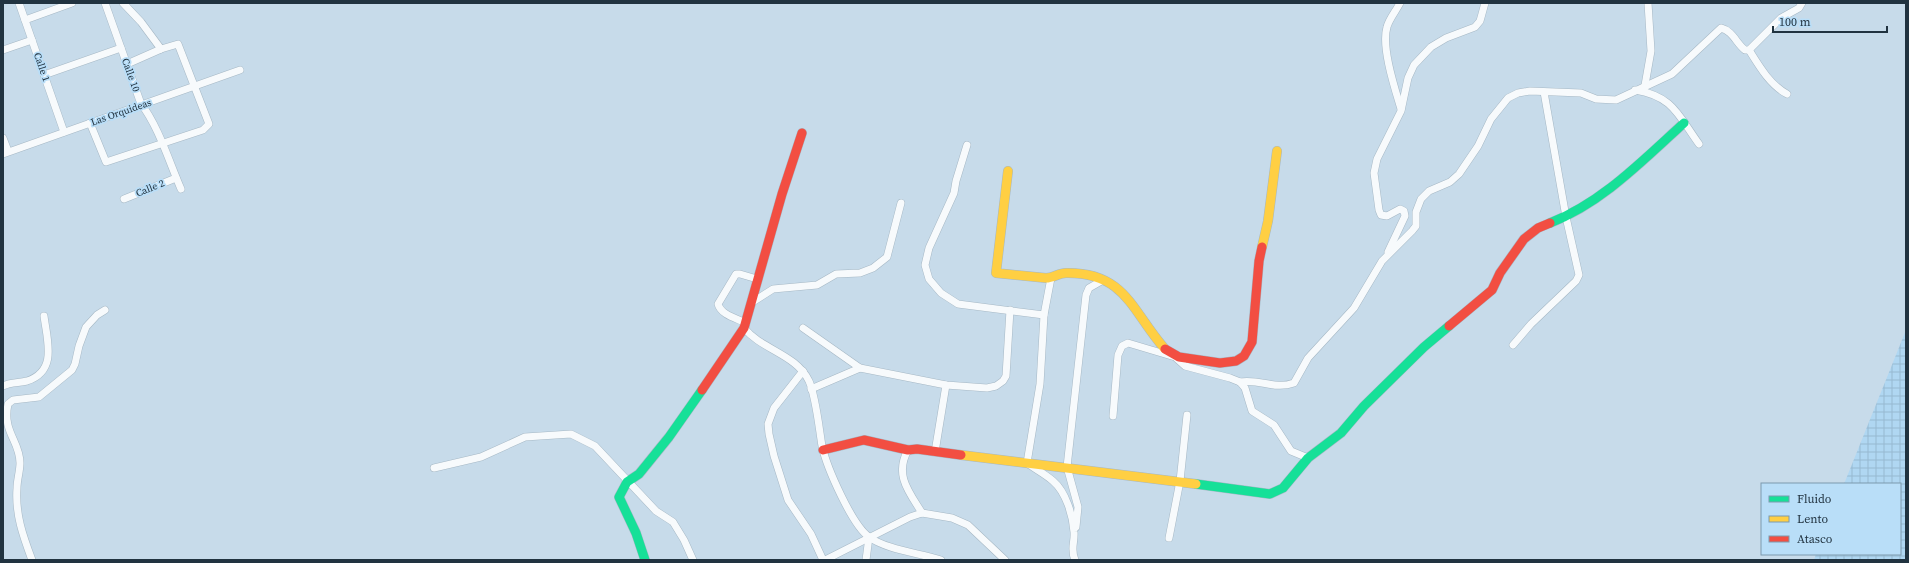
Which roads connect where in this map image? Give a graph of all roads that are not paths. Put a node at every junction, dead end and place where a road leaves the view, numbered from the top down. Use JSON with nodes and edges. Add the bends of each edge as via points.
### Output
{"nodes":[{"id":1,"x":19,"y":3,"type":"edge"},
{"id":2,"x":72,"y":3,"type":"edge"},
{"id":3,"x":105,"y":3,"type":"edge"},
{"id":4,"x":123,"y":3,"type":"edge"},
{"id":5,"x":1400,"y":3,"type":"edge"},
{"id":6,"x":1485,"y":3,"type":"edge"},
{"id":7,"x":1648,"y":3,"type":"edge"},
{"id":8,"x":1802,"y":3,"type":"edge"},
{"id":9,"x":25,"y":20,"type":"junction"},
{"id":10,"x":32,"y":40,"type":"junction"},
{"id":11,"x":121,"y":48,"type":"junction"},
{"id":12,"x":161,"y":49,"type":"junction"},
{"id":13,"x":3,"y":50,"type":"edge"},
{"id":14,"x":1750,"y":50,"type":"junction"},
{"id":15,"x":127,"y":64,"type":"junction"},
{"id":16,"x":240,"y":70,"type":"dead end"},
{"id":17,"x":44,"y":75,"type":"junction"},
{"id":18,"x":1646,"y":86,"type":"junction"},
{"id":19,"x":194,"y":87,"type":"junction"},
{"id":20,"x":1635,"y":90,"type":"junction"},
{"id":21,"x":1544,"y":92,"type":"junction"},
{"id":22,"x":1787,"y":94,"type":"dead end"},
{"id":23,"x":141,"y":104,"type":"junction"},
{"id":24,"x":1401,"y":111,"type":"junction"},
{"id":25,"x":90,"y":123,"type":"junction"},
{"id":26,"x":1684,"y":123,"type":"junction"},
{"id":27,"x":64,"y":132,"type":"junction"},
{"id":28,"x":802,"y":133,"type":"dead end"},
{"id":29,"x":3,"y":138,"type":"edge"},
{"id":30,"x":162,"y":143,"type":"junction"},
{"id":31,"x":1699,"y":144,"type":"dead end"},
{"id":32,"x":968,"y":145,"type":"dead end"},
{"id":33,"x":1277,"y":151,"type":"dead end"},
{"id":34,"x":5,"y":152,"type":"edge"},
{"id":35,"x":1008,"y":171,"type":"dead end"},
{"id":36,"x":176,"y":178,"type":"junction"},
{"id":37,"x":181,"y":189,"type":"dead end"},
{"id":38,"x":124,"y":199,"type":"dead end"},
{"id":39,"x":901,"y":203,"type":"dead end"},
{"id":40,"x":1566,"y":218,"type":"junction"},
{"id":41,"x":1382,"y":261,"type":"junction"},
{"id":42,"x":1051,"y":278,"type":"junction"},
{"id":43,"x":757,"y":279,"type":"junction"},
{"id":44,"x":1103,"y":280,"type":"junction"},
{"id":45,"x":750,"y":303,"type":"junction"},
{"id":46,"x":105,"y":310,"type":"dead end"},
{"id":47,"x":1010,"y":310,"type":"junction"},
{"id":48,"x":1044,"y":315,"type":"junction"},
{"id":49,"x":44,"y":316,"type":"dead end"},
{"id":50,"x":745,"y":325,"type":"junction"},
{"id":51,"x":803,"y":328,"type":"dead end"},
{"id":52,"x":1513,"y":345,"type":"dead end"},
{"id":53,"x":1176,"y":357,"type":"junction"},
{"id":54,"x":860,"y":368,"type":"junction"},
{"id":55,"x":803,"y":371,"type":"junction"},
{"id":56,"x":1240,"y":382,"type":"junction"},
{"id":57,"x":946,"y":385,"type":"junction"},
{"id":58,"x":3,"y":386,"type":"edge"},
{"id":59,"x":812,"y":389,"type":"junction"},
{"id":60,"x":1188,"y":415,"type":"dead end"},
{"id":61,"x":1113,"y":416,"type":"dead end"},
{"id":62,"x":3,"y":429,"type":"edge"},
{"id":63,"x":12,"y":438,"type":"junction"},
{"id":64,"x":823,"y":450,"type":"junction"},
{"id":65,"x":908,"y":450,"type":"junction"},
{"id":66,"x":935,"y":452,"type":"junction"},
{"id":67,"x":1308,"y":458,"type":"junction"},
{"id":68,"x":1026,"y":463,"type":"junction"},
{"id":69,"x":434,"y":468,"type":"dead end"},
{"id":70,"x":1067,"y":468,"type":"junction"},
{"id":71,"x":627,"y":482,"type":"junction"},
{"id":72,"x":1180,"y":482,"type":"junction"},
{"id":73,"x":922,"y":513,"type":"junction"},
{"id":74,"x":1075,"y":534,"type":"junction"},
{"id":75,"x":869,"y":537,"type":"junction"},
{"id":76,"x":1169,"y":538,"type":"dead end"},
{"id":77,"x":32,"y":560,"type":"edge"},
{"id":78,"x":645,"y":560,"type":"edge"},
{"id":79,"x":693,"y":560,"type":"edge"},
{"id":80,"x":824,"y":560,"type":"edge"},
{"id":81,"x":866,"y":560,"type":"edge"},
{"id":82,"x":941,"y":560,"type":"edge"},
{"id":83,"x":1005,"y":560,"type":"edge"},
{"id":84,"x":1075,"y":560,"type":"edge"}],
"edges":[{"from":1,"to":9,"type":"street","name":"Calle 1"},
{"from":2,"to":9,"type":"street"},
{"from":3,"to":11,"type":"street","name":"Calle 10"},
{"from":4,"to":12,"type":"street"},
{"from":5,"to":24,"type":"street","via":[[1387,27],[1386,43]]},
{"from":6,"to":24,"type":"street","via":[[1480,21],[1475,28],[1446,38],[1431,47],[1414,65],[1408,78]]},
{"from":7,"to":18,"type":"street","via":[[1651,51]]},
{"from":8,"to":14,"type":"street","via":[[1799,8],[1781,18]]},
{"from":9,"to":10,"type":"street","name":"Calle 1"},
{"from":10,"to":13,"type":"street"},
{"from":10,"to":17,"type":"street","name":"Calle 1"},
{"from":11,"to":15,"type":"street","name":"Calle 10"},
{"from":11,"to":17,"type":"street"},
{"from":12,"to":15,"type":"street"},
{"from":12,"to":19,"type":"street","via":[[178,44]]},
{"from":14,"to":18,"type":"street","via":[[1745,50],[1733,35],[1721,28],[1672,74]]},
{"from":14,"to":22,"type":"street","via":[[1760,67],[1779,89]]},
{"from":15,"to":23,"type":"street","name":"Calle 10"},
{"from":16,"to":19,"type":"street","name":"Las Orquideas"},
{"from":17,"to":27,"type":"street","name":"Calle 1"},
{"from":18,"to":20,"type":"street"},
{"from":19,"to":23,"type":"street","name":"Las Orquideas"},
{"from":19,"to":30,"type":"street","via":[[208,124],[203,130]]},
{"from":20,"to":21,"type":"street","via":[[1616,100],[1596,99],[1582,93]]},
{"from":20,"to":26,"type":"street","via":[[1658,95],[1669,102]]},
{"from":21,"to":40,"type":"street"},
{"from":21,"to":41,"type":"street","via":[[1518,93],[1508,98],[1491,119],[1478,146],[1459,174],[1421,198],[1416,212],[1416,226]]},
{"from":23,"to":25,"type":"street","name":"Las Orquideas"},
{"from":23,"to":30,"type":"street","name":"Calle 10"},
{"from":24,"to":41,"type":"street","via":[[1374,172],[1381,215],[1387,216],[1400,209],[1404,211],[1405,216]]},
{"from":25,"to":27,"type":"street","name":"Las Orquideas"},
{"from":25,"to":30,"type":"street","via":[[106,162]]},
{"from":26,"to":31,"type":"street"},
{"from":26,"to":40,"type":"street","via":[[1610,189]]},
{"from":27,"to":34,"type":"street","name":"Las Orquideas"},
{"from":28,"to":43,"type":"street"},
{"from":29,"to":34,"type":"street"},
{"from":30,"to":36,"type":"street","name":"Calle 10"},
{"from":32,"to":47,"type":"street","via":[[954,193],[936,229],[925,265],[929,279],[941,293],[958,304]]},
{"from":33,"to":53,"type":"street","via":[[1268,221],[1259,261],[1255,317],[1249,351],[1242,359],[1233,363]]},
{"from":35,"to":42,"type":"street","via":[[996,273]]},
{"from":36,"to":37,"type":"street","name":"Calle 10"},
{"from":36,"to":38,"type":"street","name":"Calle 2"},
{"from":39,"to":45,"type":"street","via":[[887,256],[872,268],[860,273],[836,274],[817,285],[773,289]]},
{"from":40,"to":52,"type":"street","via":[[1579,275]]},
{"from":40,"to":67,"type":"street","via":[[1538,228],[1524,239],[1500,273],[1492,290],[1446,328],[1364,406],[1341,433]]},
{"from":41,"to":56,"type":"street","via":[[1354,308],[1308,358],[1294,383],[1284,387],[1262,381]]},
{"from":42,"to":44,"type":"street","via":[[1060,273],[1069,273]]},
{"from":42,"to":48,"type":"street"},
{"from":43,"to":45,"type":"street"},
{"from":43,"to":50,"type":"street","via":[[736,274],[718,304],[725,313]]},
{"from":44,"to":53,"type":"street","via":[[1124,293],[1139,310],[1160,344]]},
{"from":44,"to":70,"type":"street","via":[[1089,288],[1086,296]]},
{"from":45,"to":50,"type":"street"},
{"from":46,"to":63,"type":"street","via":[[86,327],[72,370],[39,396],[13,400],[8,404],[7,427]]},
{"from":47,"to":48,"type":"street"},
{"from":47,"to":57,"type":"street","via":[[1006,376],[1003,381],[987,388]]},
{"from":48,"to":68,"type":"street","via":[[1040,384]]},
{"from":49,"to":58,"type":"street","via":[[48,363],[28,381]]},
{"from":50,"to":55,"type":"street","via":[[750,335],[790,359]]},
{"from":50,"to":71,"type":"street","via":[[669,437],[639,474]]},
{"from":51,"to":54,"type":"street"},
{"from":53,"to":56,"type":"street","via":[[1185,366]]},
{"from":53,"to":61,"type":"street","via":[[1128,343],[1122,346],[1118,355]]},
{"from":54,"to":57,"type":"street"},
{"from":54,"to":59,"type":"street"},
{"from":55,"to":59,"type":"street"},
{"from":55,"to":80,"type":"street","via":[[774,408],[768,424],[774,456],[788,500],[811,534]]},
{"from":56,"to":67,"type":"street","via":[[1245,388],[1252,411],[1274,425],[1290,450]]},
{"from":57,"to":66,"type":"street"},
{"from":59,"to":64,"type":"street"},
{"from":60,"to":72,"type":"street"},
{"from":62,"to":63,"type":"street"},
{"from":63,"to":77,"type":"street","via":[[20,462],[17,488],[20,528]]},
{"from":64,"to":65,"type":"street","via":[[864,440]]},
{"from":64,"to":75,"type":"street","via":[[837,488],[858,525]]},
{"from":65,"to":66,"type":"street"},
{"from":65,"to":73,"type":"street","via":[[903,460],[904,482]]},
{"from":66,"to":68,"type":"street"},
{"from":67,"to":72,"type":"street","via":[[1282,488],[1270,494]]},
{"from":68,"to":70,"type":"street"},
{"from":68,"to":74,"type":"street","via":[[1054,482],[1063,494]]},
{"from":69,"to":71,"type":"street","via":[[481,457],[525,437],[571,434],[595,446]]},
{"from":70,"to":72,"type":"street"},
{"from":70,"to":74,"type":"street","via":[[1078,507]]},
{"from":71,"to":78,"type":"street","via":[[619,498],[636,533]]},
{"from":71,"to":79,"type":"street","via":[[656,511],[673,522]]},
{"from":72,"to":76,"type":"street"},
{"from":73,"to":75,"type":"street"},
{"from":73,"to":83,"type":"street","via":[[952,518],[968,524]]},
{"from":74,"to":84,"type":"street","via":[[1072,544]]},
{"from":75,"to":80,"type":"street"},
{"from":75,"to":81,"type":"street"},
{"from":75,"to":82,"type":"street"}]}
